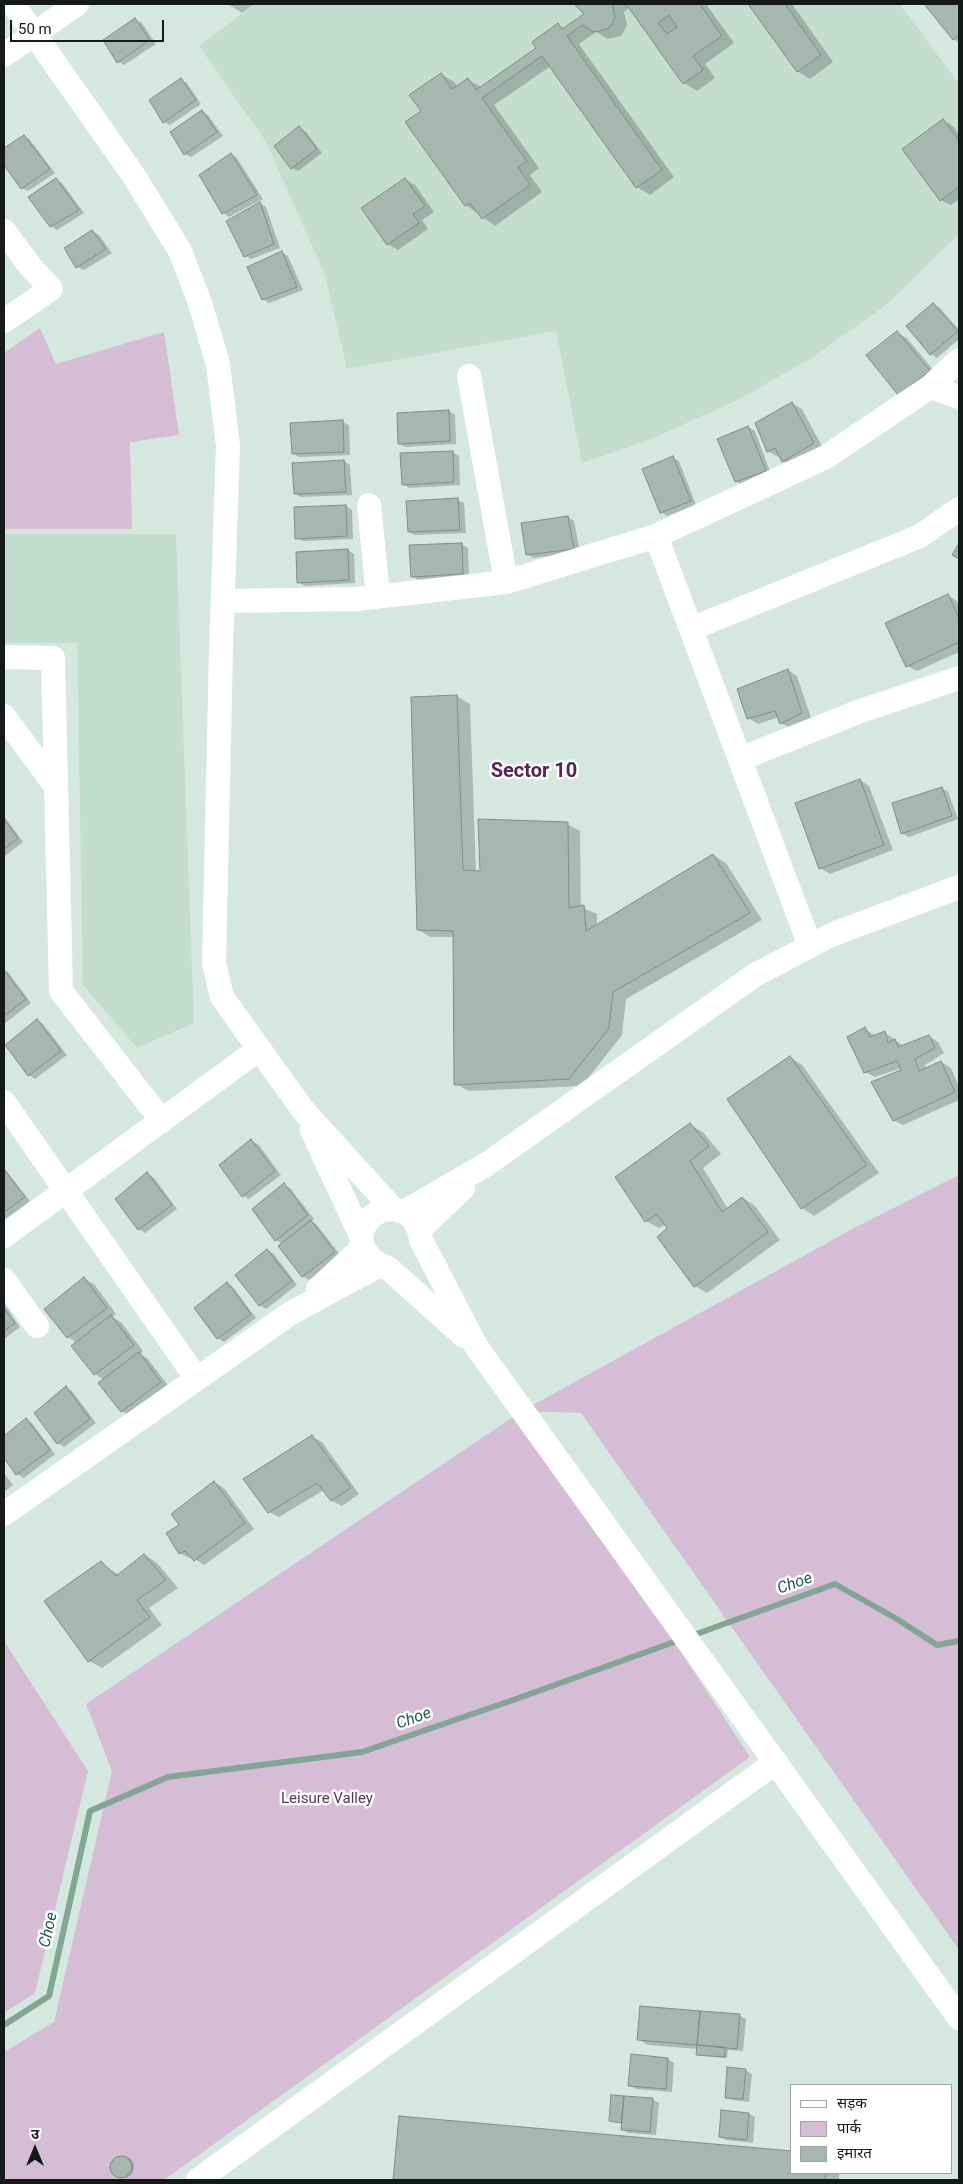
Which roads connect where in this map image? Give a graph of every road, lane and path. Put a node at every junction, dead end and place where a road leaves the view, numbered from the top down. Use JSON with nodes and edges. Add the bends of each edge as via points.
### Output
{"nodes":[{"id":1,"x":13,"y":4,"type":"edge"},
{"id":2,"x":76,"y":4,"type":"edge"},
{"id":3,"x":34,"y":33,"type":"junction"},
{"id":4,"x":4,"y":55,"type":"edge"},
{"id":5,"x":4,"y":231,"type":"edge"},
{"id":6,"x":4,"y":321,"type":"edge"},
{"id":7,"x":959,"y":360,"type":"edge"},
{"id":8,"x":469,"y":376,"type":"dead end"},
{"id":9,"x":930,"y":387,"type":"junction"},
{"id":10,"x":959,"y":397,"type":"edge"},
{"id":11,"x":370,"y":505,"type":"dead end"},
{"id":12,"x":959,"y":509,"type":"edge"},
{"id":13,"x":656,"y":536,"type":"junction"},
{"id":14,"x":506,"y":582,"type":"junction"},
{"id":15,"x":378,"y":596,"type":"junction"},
{"id":16,"x":224,"y":601,"type":"junction"},
{"id":17,"x":691,"y":629,"type":"junction"},
{"id":18,"x":4,"y":657,"type":"edge"},
{"id":19,"x":959,"y":678,"type":"edge"},
{"id":20,"x":4,"y":716,"type":"edge"},
{"id":21,"x":740,"y":759,"type":"junction"},
{"id":22,"x":56,"y":787,"type":"junction"},
{"id":23,"x":959,"y":887,"type":"edge"},
{"id":24,"x":810,"y":946,"type":"junction"},
{"id":25,"x":259,"y":1050,"type":"junction"},
{"id":26,"x":4,"y":1102,"type":"edge"},
{"id":27,"x":303,"y":1110,"type":"junction"},
{"id":28,"x":162,"y":1121,"type":"junction"},
{"id":29,"x":487,"y":1164,"type":"junction"},
{"id":30,"x":67,"y":1190,"type":"junction"},
{"id":31,"x":399,"y":1210,"type":"junction"},
{"id":32,"x":420,"y":1235,"type":"junction"},
{"id":33,"x":4,"y":1236,"type":"edge"},
{"id":34,"x":362,"y":1242,"type":"junction"},
{"id":35,"x":384,"y":1266,"type":"junction"},
{"id":36,"x":4,"y":1280,"type":"edge"},
{"id":37,"x":291,"y":1314,"type":"junction"},
{"id":38,"x":37,"y":1326,"type":"dead end"},
{"id":39,"x":476,"y":1346,"type":"junction"},
{"id":40,"x":197,"y":1378,"type":"junction"},
{"id":41,"x":4,"y":1514,"type":"edge"},
{"id":42,"x":776,"y":1762,"type":"junction"},
{"id":43,"x":959,"y":2018,"type":"edge"},
{"id":44,"x":198,"y":2180,"type":"edge"}],
"edges":[{"from":1,"to":3,"type":"street"},
{"from":2,"to":3,"type":"street"},
{"from":3,"to":4,"type":"street"},
{"from":3,"to":16,"type":"street","via":[[134,176],[180,251],[200,302],[218,364],[228,446]]},
{"from":5,"to":6,"type":"street","via":[[51,288]]},
{"from":7,"to":9,"type":"street"},
{"from":8,"to":14,"type":"street"},
{"from":9,"to":10,"type":"street"},
{"from":9,"to":13,"type":"street","via":[[826,457]]},
{"from":11,"to":15,"type":"street"},
{"from":12,"to":17,"type":"street","via":[[920,536]]},
{"from":13,"to":14,"type":"street"},
{"from":13,"to":17,"type":"street"},
{"from":14,"to":15,"type":"street"},
{"from":15,"to":16,"type":"street"},
{"from":16,"to":25,"type":"street","via":[[214,963],[222,997]]},
{"from":17,"to":21,"type":"street"},
{"from":18,"to":22,"type":"street","via":[[53,658]]},
{"from":19,"to":21,"type":"street","via":[[858,712]]},
{"from":20,"to":22,"type":"street"},
{"from":21,"to":24,"type":"street"},
{"from":22,"to":28,"type":"street","via":[[62,991]]},
{"from":23,"to":24,"type":"street"},
{"from":24,"to":29,"type":"street","via":[[755,974]]},
{"from":25,"to":27,"type":"street"},
{"from":25,"to":28,"type":"street"},
{"from":26,"to":30,"type":"street"},
{"from":27,"to":31,"type":"street"},
{"from":27,"to":34,"type":"street"},
{"from":28,"to":30,"type":"street"},
{"from":29,"to":31,"type":"street"},
{"from":29,"to":32,"type":"street"},
{"from":30,"to":33,"type":"street"},
{"from":30,"to":40,"type":"street"},
{"from":31,"to":32,"type":"street","via":[[413,1218]]},
{"from":31,"to":34,"type":"street","via":[[382,1210],[372,1216],[364,1226]]},
{"from":32,"to":35,"type":"street","via":[[418,1251],[411,1260],[401,1265]]},
{"from":32,"to":39,"type":"street"},
{"from":34,"to":35,"type":"street","via":[[369,1257]]},
{"from":34,"to":37,"type":"street"},
{"from":35,"to":37,"type":"street"},
{"from":35,"to":39,"type":"street"},
{"from":36,"to":38,"type":"street"},
{"from":37,"to":40,"type":"street"},
{"from":39,"to":42,"type":"street"},
{"from":40,"to":41,"type":"street"},
{"from":42,"to":43,"type":"street"},
{"from":42,"to":44,"type":"street"}]}
